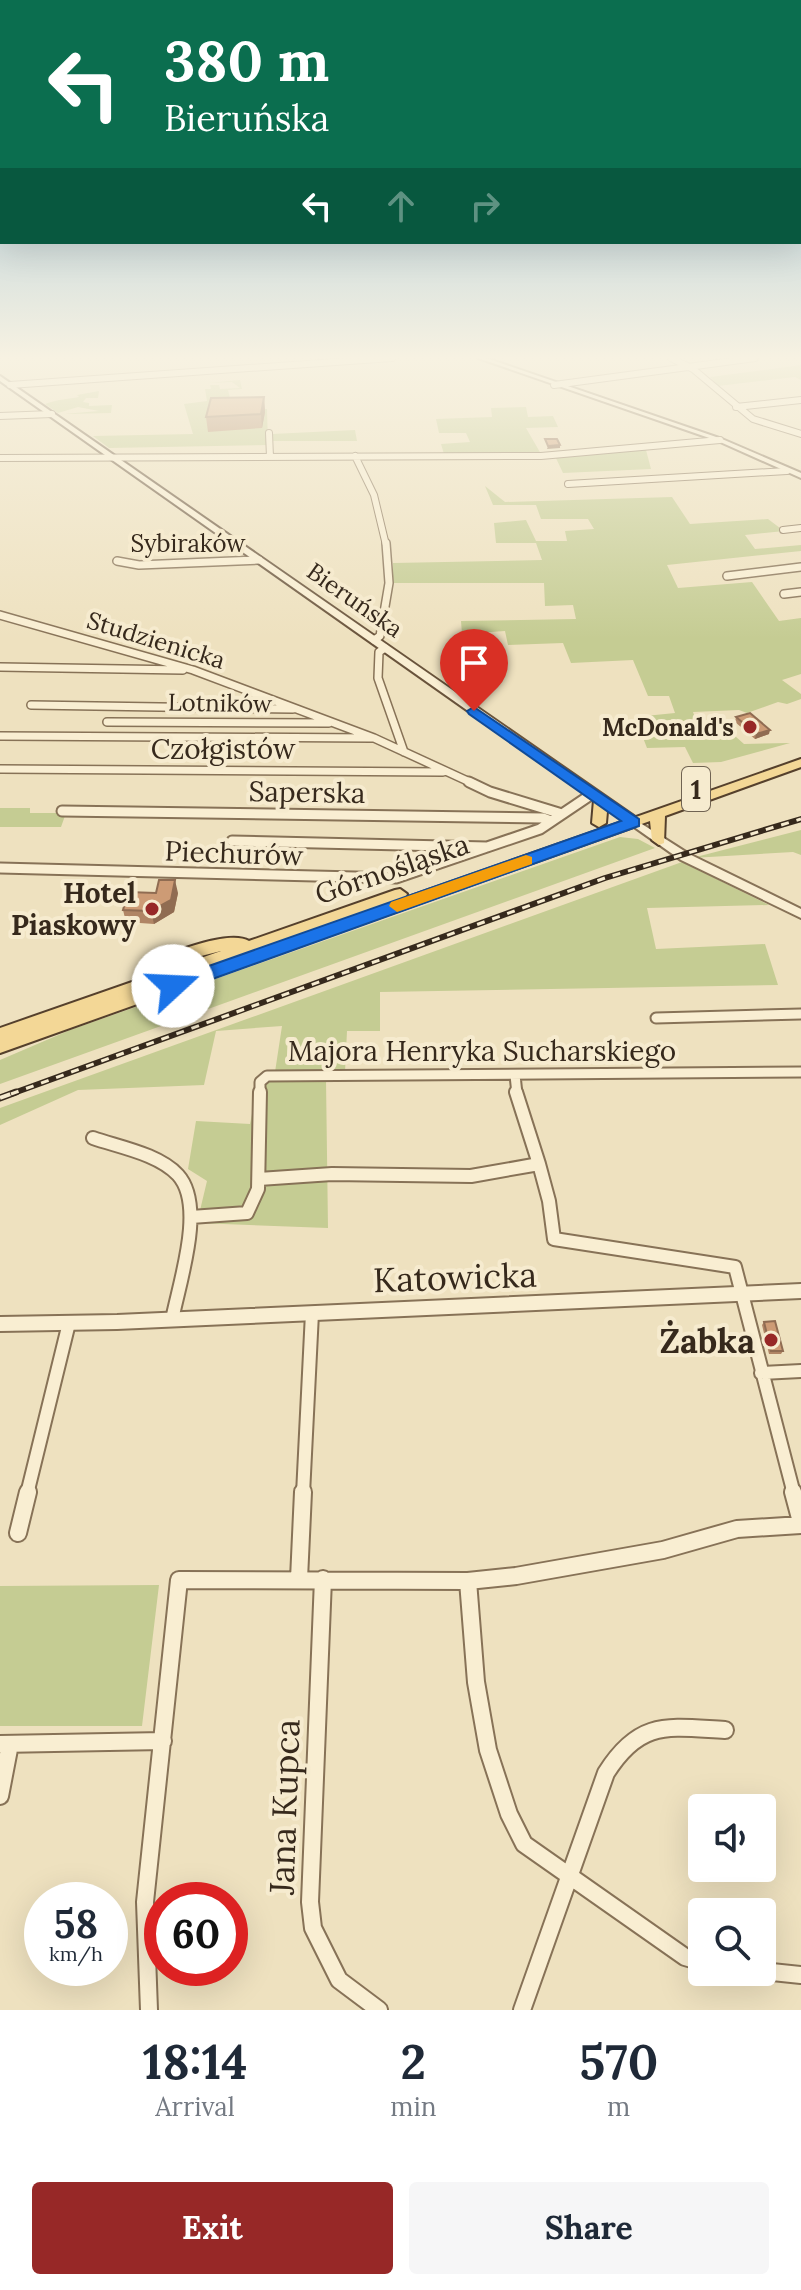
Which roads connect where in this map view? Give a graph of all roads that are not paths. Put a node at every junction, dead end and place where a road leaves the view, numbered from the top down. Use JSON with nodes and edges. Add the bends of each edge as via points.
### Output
{"nodes":[{"id":1,"x":105,"y":452,"type":"edge"},
{"id":2,"x":270,"y":452,"type":"edge"},
{"id":3,"x":588,"y":452,"type":"edge"},
{"id":4,"x":746,"y":452,"type":"edge"},
{"id":5,"x":355,"y":456,"type":"junction"},
{"id":6,"x":270,"y":457,"type":"junction"},
{"id":7,"x":0,"y":458,"type":"edge"},
{"id":8,"x":115,"y":459,"type":"junction"},
{"id":9,"x":787,"y":471,"type":"junction"},
{"id":10,"x":801,"y":476,"type":"edge"},
{"id":11,"x":568,"y":484,"type":"dead end"},
{"id":12,"x":801,"y":528,"type":"edge"},
{"id":13,"x":783,"y":530,"type":"dead end"},
{"id":14,"x":259,"y":560,"type":"junction"},
{"id":15,"x":117,"y":561,"type":"dead end"},
{"id":16,"x":801,"y":567,"type":"edge"},
{"id":17,"x":727,"y":576,"type":"dead end"},
{"id":18,"x":801,"y":592,"type":"edge"},
{"id":19,"x":784,"y":594,"type":"dead end"},
{"id":20,"x":0,"y":615,"type":"edge"},
{"id":21,"x":374,"y":640,"type":"junction"},
{"id":22,"x":385,"y":648,"type":"junction"},
{"id":23,"x":0,"y":667,"type":"edge"},
{"id":24,"x":193,"y":670,"type":"junction"},
{"id":25,"x":31,"y":705,"type":"dead end"},
{"id":26,"x":299,"y":709,"type":"junction"},
{"id":27,"x":107,"y":722,"type":"dead end"},
{"id":28,"x":331,"y":722,"type":"junction"},
{"id":29,"x":0,"y":736,"type":"edge"},
{"id":30,"x":374,"y":738,"type":"junction"},
{"id":31,"x":404,"y":752,"type":"junction"},
{"id":32,"x":801,"y":752,"type":"edge"},
{"id":33,"x":801,"y":763,"type":"edge"},
{"id":34,"x":0,"y":769,"type":"edge"},
{"id":35,"x":445,"y":772,"type":"junction"},
{"id":36,"x":596,"y":797,"type":"junction"},
{"id":37,"x":62,"y":811,"type":"dead end"},
{"id":38,"x":562,"y":814,"type":"junction"},
{"id":39,"x":659,"y":814,"type":"junction"},
{"id":40,"x":628,"y":819,"type":"junction"},
{"id":41,"x":551,"y":821,"type":"junction"},
{"id":42,"x":599,"y":823,"type":"junction"},
{"id":43,"x":659,"y":840,"type":"junction"},
{"id":44,"x":232,"y":841,"type":"dead end"},
{"id":45,"x":493,"y":847,"type":"junction"},
{"id":46,"x":0,"y":868,"type":"edge"},
{"id":47,"x":801,"y":914,"type":"edge"},
{"id":48,"x":280,"y":936,"type":"junction"},
{"id":49,"x":185,"y":954,"type":"dead end"},
{"id":50,"x":801,"y":1014,"type":"edge"},
{"id":51,"x":656,"y":1018,"type":"dead end"},
{"id":52,"x":0,"y":1034,"type":"edge"},
{"id":53,"x":0,"y":1047,"type":"edge"},
{"id":54,"x":801,"y":1072,"type":"edge"},
{"id":55,"x":515,"y":1075,"type":"junction"},
{"id":56,"x":93,"y":1138,"type":"dead end"},
{"id":57,"x":539,"y":1164,"type":"junction"},
{"id":58,"x":259,"y":1179,"type":"junction"},
{"id":59,"x":191,"y":1217,"type":"junction"},
{"id":60,"x":801,"y":1291,"type":"edge"},
{"id":61,"x":740,"y":1294,"type":"junction"},
{"id":62,"x":312,"y":1313,"type":"junction"},
{"id":63,"x":172,"y":1320,"type":"junction"},
{"id":64,"x":69,"y":1323,"type":"junction"},
{"id":65,"x":0,"y":1324,"type":"edge"},
{"id":66,"x":801,"y":1371,"type":"edge"},
{"id":67,"x":761,"y":1373,"type":"junction"},
{"id":68,"x":801,"y":1523,"type":"edge"},
{"id":69,"x":18,"y":1533,"type":"dead end"},
{"id":70,"x":299,"y":1579,"type":"junction"},
{"id":71,"x":323,"y":1579,"type":"junction"},
{"id":72,"x":468,"y":1581,"type":"junction"},
{"id":73,"x":725,"y":1730,"type":"dead end"},
{"id":74,"x":163,"y":1741,"type":"junction"},
{"id":75,"x":5,"y":1744,"type":"edge"},
{"id":76,"x":0,"y":1796,"type":"edge"},
{"id":77,"x":568,"y":1876,"type":"junction"},
{"id":78,"x":688,"y":1958,"type":"edge"},
{"id":79,"x":776,"y":1972,"type":"edge"},
{"id":80,"x":801,"y":1975,"type":"edge"},
{"id":81,"x":149,"y":2010,"type":"edge"},
{"id":82,"x":379,"y":2010,"type":"edge"},
{"id":83,"x":522,"y":2010,"type":"edge"}],
"edges":[{"from":1,"to":8,"type":"main road","name":"Bieruńska"},
{"from":2,"to":6,"type":"street"},
{"from":3,"to":5,"type":"street"},
{"from":4,"to":9,"type":"street"},
{"from":5,"to":6,"type":"street"},
{"from":5,"to":21,"type":"street","via":[[374,493],[390,572],[385,621]]},
{"from":6,"to":8,"type":"street"},
{"from":7,"to":8,"type":"street"},
{"from":8,"to":14,"type":"main road","name":"Bieruńska"},
{"from":9,"to":10,"type":"street"},
{"from":9,"to":11,"type":"street"},
{"from":12,"to":13,"type":"street"},
{"from":14,"to":15,"type":"street","name":"Sybiraków","via":[[139,565]]},
{"from":14,"to":21,"type":"main road","name":"Bieruńska"},
{"from":16,"to":17,"type":"street"},
{"from":18,"to":19,"type":"street"},
{"from":20,"to":24,"type":"street","name":"Studzienicka"},
{"from":21,"to":22,"type":"main road","name":"Bieruńska"},
{"from":22,"to":31,"type":"street","via":[[376,668]]},
{"from":22,"to":36,"type":"main road","name":"Bieruńska"},
{"from":23,"to":24,"type":"street"},
{"from":24,"to":26,"type":"street","name":"Studzienicka"},
{"from":25,"to":26,"type":"street","name":"Studzienicka"},
{"from":26,"to":28,"type":"street","name":"Studzienicka"},
{"from":27,"to":28,"type":"street","name":"Lotników"},
{"from":28,"to":30,"type":"street","name":"Studzienicka"},
{"from":29,"to":30,"type":"street","name":"Lotników"},
{"from":30,"to":31,"type":"street","name":"Studzienicka"},
{"from":31,"to":35,"type":"street","name":"Studzienicka"},
{"from":32,"to":40,"type":"main road","name":"Górnośląska","number":"1"},
{"from":33,"to":39,"type":"main road","name":"Górnośląska","number":"1"},
{"from":34,"to":35,"type":"street","name":"Czołgistów"},
{"from":35,"to":38,"type":"street","name":"Studzienicka"},
{"from":36,"to":38,"type":"street","name":"Piechurów"},
{"from":36,"to":40,"type":"main road","name":"Bieruńska"},
{"from":36,"to":42,"type":"main road"},
{"from":37,"to":41,"type":"street","name":"Saperska"},
{"from":38,"to":41,"type":"street","name":"Piechurów"},
{"from":39,"to":40,"type":"main road","name":"Górnośląska","number":"1"},
{"from":39,"to":43,"type":"main road"},
{"from":40,"to":42,"type":"main road","name":"Górnośląska","number":"1"},
{"from":40,"to":43,"type":"street","name":"Bieruńska"},
{"from":40,"to":53,"type":"main road","name":"Górnośląska","number":"1"},
{"from":41,"to":45,"type":"street","name":"Piechurów"},
{"from":42,"to":48,"type":"main road","name":"Górnośląska","number":"1"},
{"from":43,"to":47,"type":"street","name":"Bieruńska"},
{"from":44,"to":45,"type":"street"},
{"from":45,"to":46,"type":"street","name":"Piechurów","via":[[413,875],[380,879]]},
{"from":48,"to":49,"type":"main road"},
{"from":48,"to":52,"type":"main road","name":"Górnośląska","number":"1"},
{"from":50,"to":51,"type":"street"},
{"from":54,"to":55,"type":"street","name":"Majora Henryka Sucharskiego"},
{"from":55,"to":57,"type":"street","via":[[517,1099]]},
{"from":55,"to":58,"type":"street","name":"Majora Henryka Sucharskiego","via":[[267,1076],[260,1082]]},
{"from":56,"to":59,"type":"street","via":[[179,1176]]},
{"from":57,"to":58,"type":"street","via":[[471,1176]]},
{"from":57,"to":61,"type":"street","name":"Katowicka","via":[[554,1239],[735,1267]]},
{"from":58,"to":59,"type":"street","name":"Majora Henryka Sucharskiego","via":[[247,1213]]},
{"from":59,"to":63,"type":"street"},
{"from":60,"to":61,"type":"street","name":"Katowicka"},
{"from":61,"to":62,"type":"street","name":"Katowicka"},
{"from":61,"to":67,"type":"street"},
{"from":62,"to":63,"type":"street","name":"Katowicka"},
{"from":62,"to":70,"type":"street"},
{"from":63,"to":64,"type":"street","name":"Katowicka"},
{"from":64,"to":65,"type":"street","name":"Katowicka"},
{"from":64,"to":69,"type":"street"},
{"from":66,"to":67,"type":"street"},
{"from":67,"to":68,"type":"street"},
{"from":68,"to":72,"type":"street","via":[[737,1529],[663,1550]]},
{"from":70,"to":71,"type":"street"},
{"from":70,"to":74,"type":"street","via":[[179,1580]]},
{"from":71,"to":72,"type":"street"},
{"from":71,"to":82,"type":"street","name":"Jana Kupca","via":[[313,1928],[339,1980]]},
{"from":72,"to":77,"type":"street","via":[[479,1702],[510,1821],[524,1844]]},
{"from":73,"to":77,"type":"street","via":[[653,1729],[618,1751]]},
{"from":74,"to":75,"type":"street"},
{"from":74,"to":81,"type":"street","via":[[145,1902]]},
{"from":75,"to":76,"type":"street"},
{"from":77,"to":78,"type":"street"},
{"from":77,"to":83,"type":"street"},
{"from":79,"to":80,"type":"street"}]}
